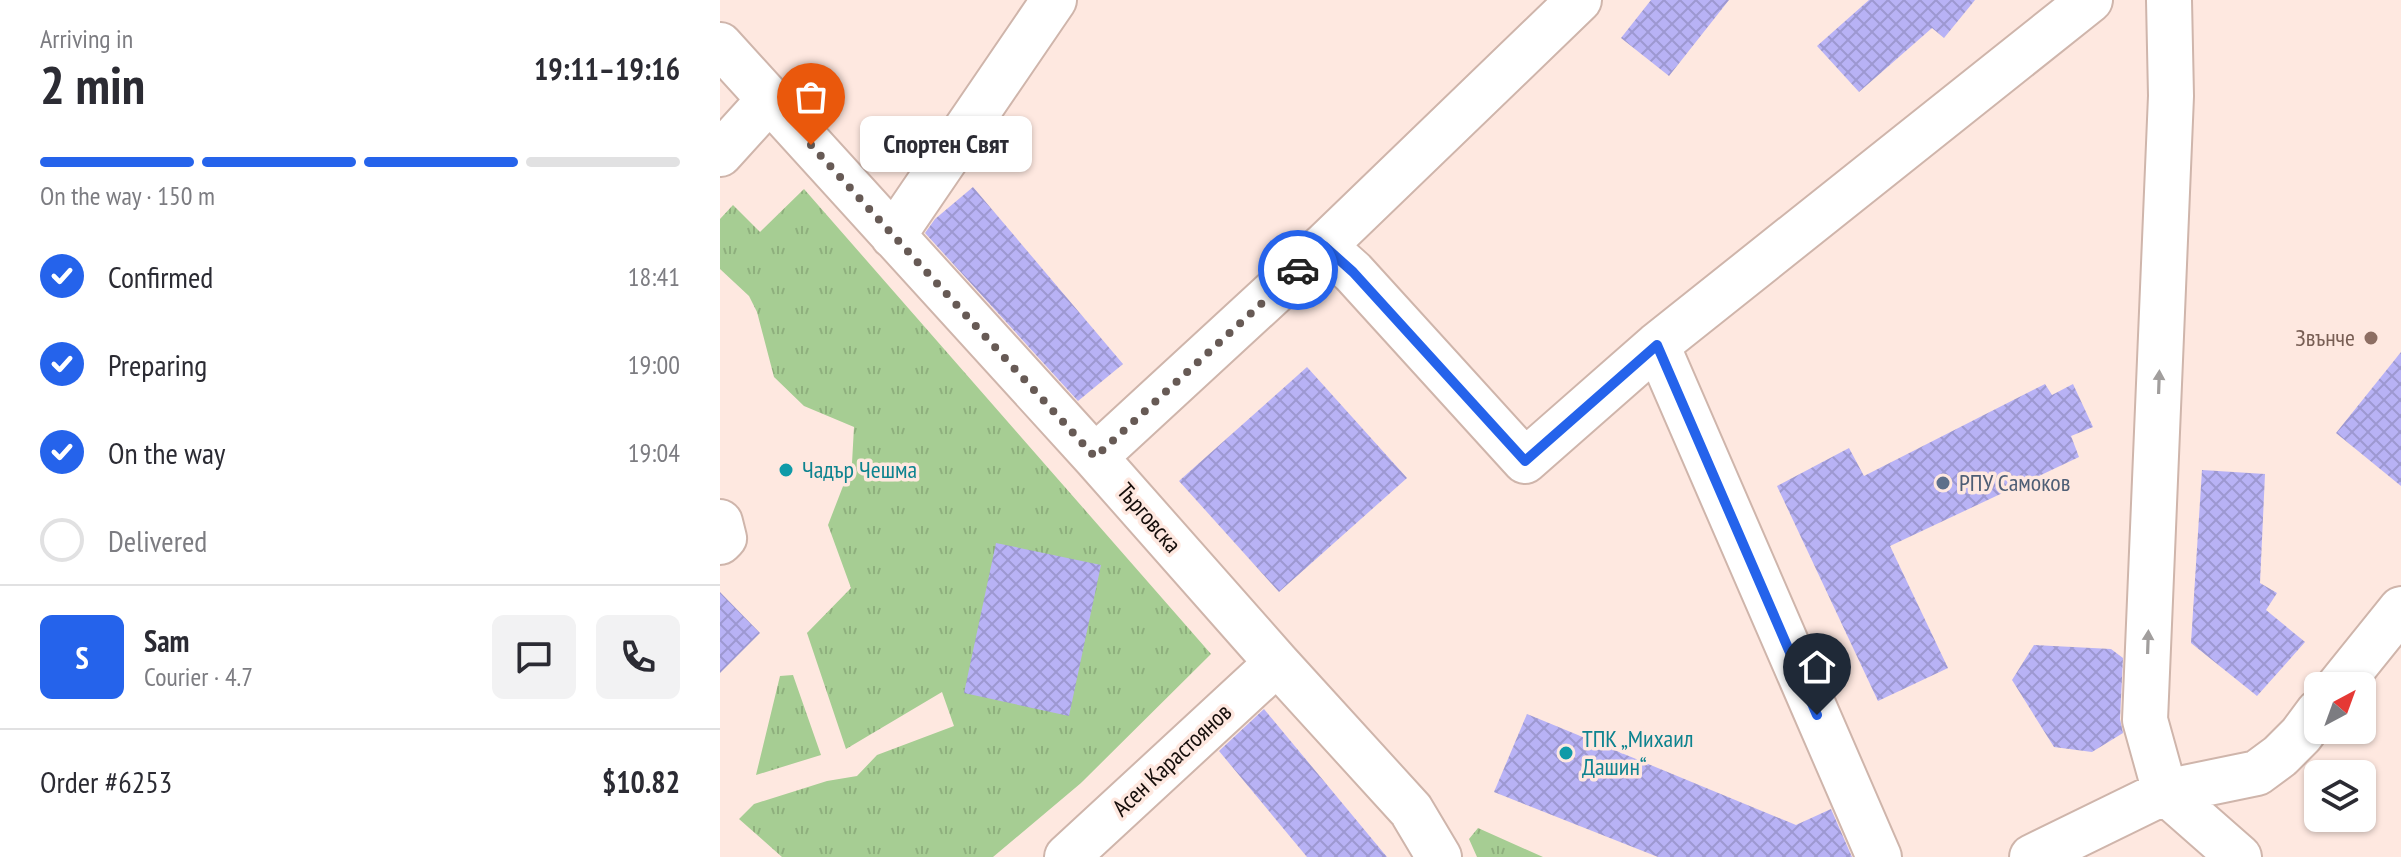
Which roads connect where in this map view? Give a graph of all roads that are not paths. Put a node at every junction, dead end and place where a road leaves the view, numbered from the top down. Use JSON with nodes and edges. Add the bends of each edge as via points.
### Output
{"nodes":[{"id":1,"x":1054,"y":0,"type":"edge"},
{"id":2,"x":1579,"y":0,"type":"edge"},
{"id":3,"x":2090,"y":0,"type":"edge"},
{"id":4,"x":2169,"y":0,"type":"edge"},
{"id":5,"x":720,"y":45,"type":"edge"},
{"id":6,"x":769,"y":100,"type":"junction"},
{"id":7,"x":720,"y":154,"type":"edge"},
{"id":8,"x":893,"y":236,"type":"junction"},
{"id":9,"x":1324,"y":246,"type":"junction"},
{"id":10,"x":1657,"y":345,"type":"junction"},
{"id":11,"x":1095,"y":457,"type":"junction"},
{"id":12,"x":720,"y":522,"type":"edge"},
{"id":13,"x":720,"y":542,"type":"edge"},
{"id":14,"x":2401,"y":609,"type":"edge"},
{"id":15,"x":1277,"y":663,"type":"junction"},
{"id":16,"x":2350,"y":672,"type":"edge"},
{"id":17,"x":2304,"y":731,"type":"edge"},
{"id":18,"x":2165,"y":792,"type":"junction"},
{"id":19,"x":1067,"y":857,"type":"edge"},
{"id":20,"x":1439,"y":857,"type":"edge"},
{"id":21,"x":1879,"y":857,"type":"edge"},
{"id":22,"x":2032,"y":857,"type":"edge"},
{"id":23,"x":2239,"y":857,"type":"edge"}],
"edges":[{"from":1,"to":8,"type":"street"},
{"from":2,"to":9,"type":"street"},
{"from":3,"to":10,"type":"street"},
{"from":18,"to":4,"type":"street","one_way":true,"via":[[2145,720],[2171,96]]},
{"from":5,"to":6,"type":"street","name":"Търговска"},
{"from":6,"to":7,"type":"street"},
{"from":6,"to":8,"type":"street","name":"Търговска"},
{"from":8,"to":11,"type":"street","name":"Търговска"},
{"from":9,"to":10,"type":"street","via":[[1525,461]]},
{"from":9,"to":11,"type":"street"},
{"from":10,"to":21,"type":"street"},
{"from":11,"to":15,"type":"street","name":"Търговска"},
{"from":12,"to":13,"type":"street"},
{"from":14,"to":16,"type":"street"},
{"from":15,"to":19,"type":"street","name":"Асен Карастоянов"},
{"from":15,"to":20,"type":"street","name":"Търговска","via":[[1411,810]]},
{"from":17,"to":18,"type":"street","via":[[2257,773]]},
{"from":18,"to":22,"type":"street"},
{"from":18,"to":23,"type":"street"}]}
